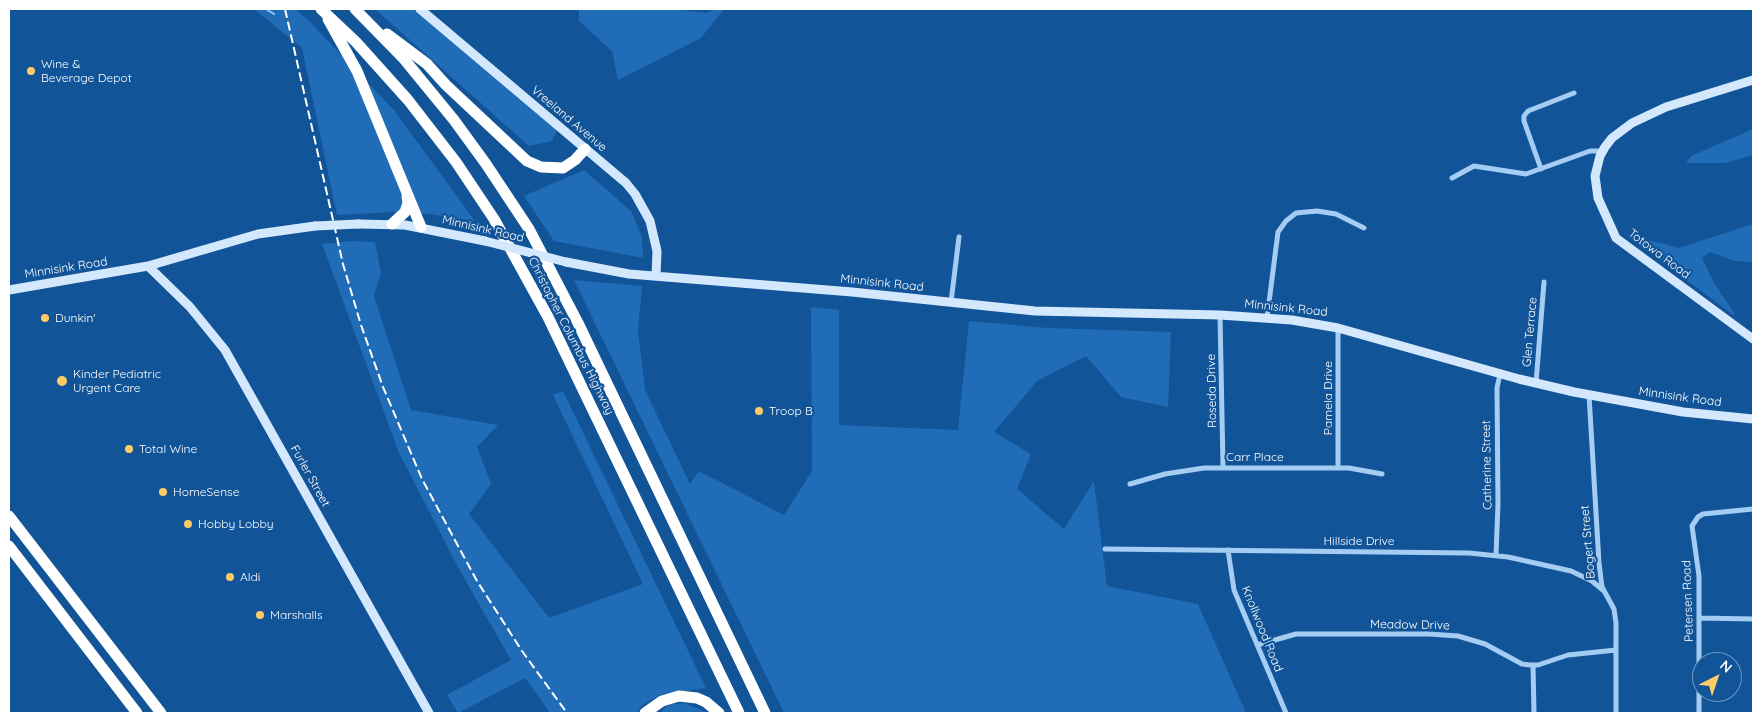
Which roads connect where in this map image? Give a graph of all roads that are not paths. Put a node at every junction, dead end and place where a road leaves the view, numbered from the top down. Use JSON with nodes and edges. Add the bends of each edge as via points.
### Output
{"nodes":[{"id":1,"x":322,"y":9,"type":"edge"},
{"id":2,"x":356,"y":9,"type":"edge"},
{"id":3,"x":420,"y":9,"type":"edge"},
{"id":4,"x":1753,"y":80,"type":"edge"},
{"id":5,"x":1574,"y":92,"type":"dead end"},
{"id":6,"x":585,"y":149,"type":"junction"},
{"id":7,"x":1603,"y":151,"type":"junction"},
{"id":8,"x":1541,"y":169,"type":"junction"},
{"id":9,"x":1452,"y":178,"type":"dead end"},
{"id":10,"x":405,"y":190,"type":"junction"},
{"id":11,"x":392,"y":224,"type":"junction"},
{"id":12,"x":421,"y":227,"type":"junction"},
{"id":13,"x":1364,"y":228,"type":"dead end"},
{"id":14,"x":959,"y":237,"type":"dead end"},
{"id":15,"x":148,"y":266,"type":"junction"},
{"id":16,"x":656,"y":276,"type":"junction"},
{"id":17,"x":1544,"y":282,"type":"dead end"},
{"id":18,"x":9,"y":290,"type":"edge"},
{"id":19,"x":951,"y":302,"type":"junction"},
{"id":20,"x":1220,"y":315,"type":"junction"},
{"id":21,"x":1268,"y":318,"type":"junction"},
{"id":22,"x":1338,"y":328,"type":"junction"},
{"id":23,"x":1753,"y":339,"type":"edge"},
{"id":24,"x":1500,"y":374,"type":"junction"},
{"id":25,"x":1536,"y":384,"type":"junction"},
{"id":26,"x":1589,"y":395,"type":"junction"},
{"id":27,"x":1753,"y":419,"type":"edge"},
{"id":28,"x":1223,"y":467,"type":"junction"},
{"id":29,"x":1338,"y":468,"type":"junction"},
{"id":30,"x":1382,"y":474,"type":"dead end"},
{"id":31,"x":1130,"y":484,"type":"dead end"},
{"id":32,"x":1753,"y":509,"type":"edge"},
{"id":33,"x":9,"y":516,"type":"edge"},
{"id":34,"x":1105,"y":549,"type":"dead end"},
{"id":35,"x":1228,"y":550,"type":"junction"},
{"id":36,"x":11,"y":551,"type":"edge"},
{"id":37,"x":1496,"y":555,"type":"junction"},
{"id":38,"x":1604,"y":591,"type":"junction"},
{"id":39,"x":1699,"y":618,"type":"junction"},
{"id":40,"x":1753,"y":619,"type":"edge"},
{"id":41,"x":1257,"y":645,"type":"junction"},
{"id":42,"x":1616,"y":650,"type":"junction"},
{"id":43,"x":1534,"y":665,"type":"junction"},
{"id":44,"x":137,"y":713,"type":"edge"},
{"id":45,"x":161,"y":713,"type":"edge"},
{"id":46,"x":429,"y":713,"type":"edge"},
{"id":47,"x":645,"y":713,"type":"edge"},
{"id":48,"x":719,"y":713,"type":"edge"},
{"id":49,"x":739,"y":713,"type":"edge"},
{"id":50,"x":765,"y":713,"type":"edge"},
{"id":51,"x":1286,"y":713,"type":"edge"},
{"id":52,"x":1534,"y":713,"type":"edge"},
{"id":53,"x":1616,"y":713,"type":"edge"},
{"id":54,"x":1699,"y":713,"type":"edge"}],
"edges":[{"from":1,"to":10,"type":"highway","via":[[357,71]]},
{"from":1,"to":49,"type":"highway","name":"Christopher Columbus Highway","via":[[408,100],[456,162],[498,226],[552,325]]},
{"from":2,"to":6,"type":"highway","via":[[427,64],[526,161],[541,167],[563,168]]},
{"from":2,"to":50,"type":"highway","name":"Christopher Columbus Highway","via":[[454,120],[529,229]]},
{"from":3,"to":6,"type":"street","name":"Vreeland Avenue"},
{"from":4,"to":7,"type":"street","name":"Totowa Road","via":[[1644,116],[1620,131]]},
{"from":5,"to":8,"type":"street","via":[[1528,111],[1524,116]]},
{"from":6,"to":16,"type":"street","name":"Vreeland Avenue","via":[[626,183],[643,207],[656,243]]},
{"from":7,"to":8,"type":"street","via":[[1590,151]]},
{"from":7,"to":23,"type":"street","name":"Totowa Road","via":[[1596,167],[1595,187],[1612,233]]},
{"from":8,"to":9,"type":"street","via":[[1526,174],[1474,166]]},
{"from":10,"to":11,"type":"highway","via":[[407,208],[402,217]]},
{"from":10,"to":12,"type":"highway"},
{"from":11,"to":12,"type":"street","name":"Minnisink Road"},
{"from":11,"to":15,"type":"street","name":"Minnisink Road","bridge":true,"via":[[315,226],[258,234]]},
{"from":12,"to":16,"type":"street","name":"Minnisink Road","bridge":true,"via":[[608,271]]},
{"from":13,"to":21,"type":"street","via":[[1336,214],[1317,211],[1296,213],[1286,221],[1278,232]]},
{"from":14,"to":19,"type":"street"},
{"from":15,"to":18,"type":"street","name":"Minnisink Road"},
{"from":15,"to":46,"type":"street","name":"Furler Street","via":[[189,306],[225,350]]},
{"from":16,"to":19,"type":"street","name":"Minnisink Road"},
{"from":17,"to":25,"type":"street","name":"Glen Terrace"},
{"from":19,"to":20,"type":"street","name":"Minnisink Road","via":[[1071,313]]},
{"from":20,"to":21,"type":"street","name":"Minnisink Road"},
{"from":20,"to":28,"type":"street","name":"Roseda Drive"},
{"from":21,"to":22,"type":"street","name":"Minnisink Road"},
{"from":22,"to":24,"type":"street","name":"Minnisink Road"},
{"from":22,"to":29,"type":"street","name":"Pamela Drive"},
{"from":24,"to":25,"type":"street","name":"Minnisink Road"},
{"from":24,"to":37,"type":"street","name":"Catherine Street","via":[[1497,388]]},
{"from":25,"to":26,"type":"street","name":"Minnisink Road"},
{"from":26,"to":27,"type":"street","name":"Minnisink Road","via":[[1683,412]]},
{"from":26,"to":38,"type":"street","name":"Bogert Street","via":[[1599,562]]},
{"from":28,"to":29,"type":"street","name":"Carr Place"},
{"from":28,"to":31,"type":"street","name":"Carr Place","via":[[1178,471]]},
{"from":29,"to":30,"type":"street","name":"Carr Place"},
{"from":32,"to":39,"type":"street","name":"Petersen Road","via":[[1703,514],[1694,521],[1691,532],[1698,565]]},
{"from":33,"to":45,"type":"highway"},
{"from":34,"to":35,"type":"street","name":"Hillside Drive"},
{"from":35,"to":37,"type":"street","name":"Hillside Drive"},
{"from":35,"to":41,"type":"street","name":"Knollwood Road","via":[[1234,590]]},
{"from":36,"to":44,"type":"highway"},
{"from":37,"to":38,"type":"street","name":"Hillside Drive","via":[[1571,570]]},
{"from":38,"to":42,"type":"street","name":"Bogert Street","via":[[1616,615]]},
{"from":39,"to":40,"type":"street"},
{"from":39,"to":54,"type":"street","name":"Petersen Road"},
{"from":41,"to":43,"type":"street","name":"Meadow Drive","via":[[1296,634],[1458,636],[1500,651],[1522,664]]},
{"from":41,"to":51,"type":"street","name":"Knollwood Road"},
{"from":42,"to":43,"type":"street","via":[[1568,654]]},
{"from":42,"to":53,"type":"street","name":"Bogert Street"},
{"from":43,"to":52,"type":"street"},
{"from":47,"to":48,"type":"highway","via":[[662,701],[679,696],[697,698]]}]}
